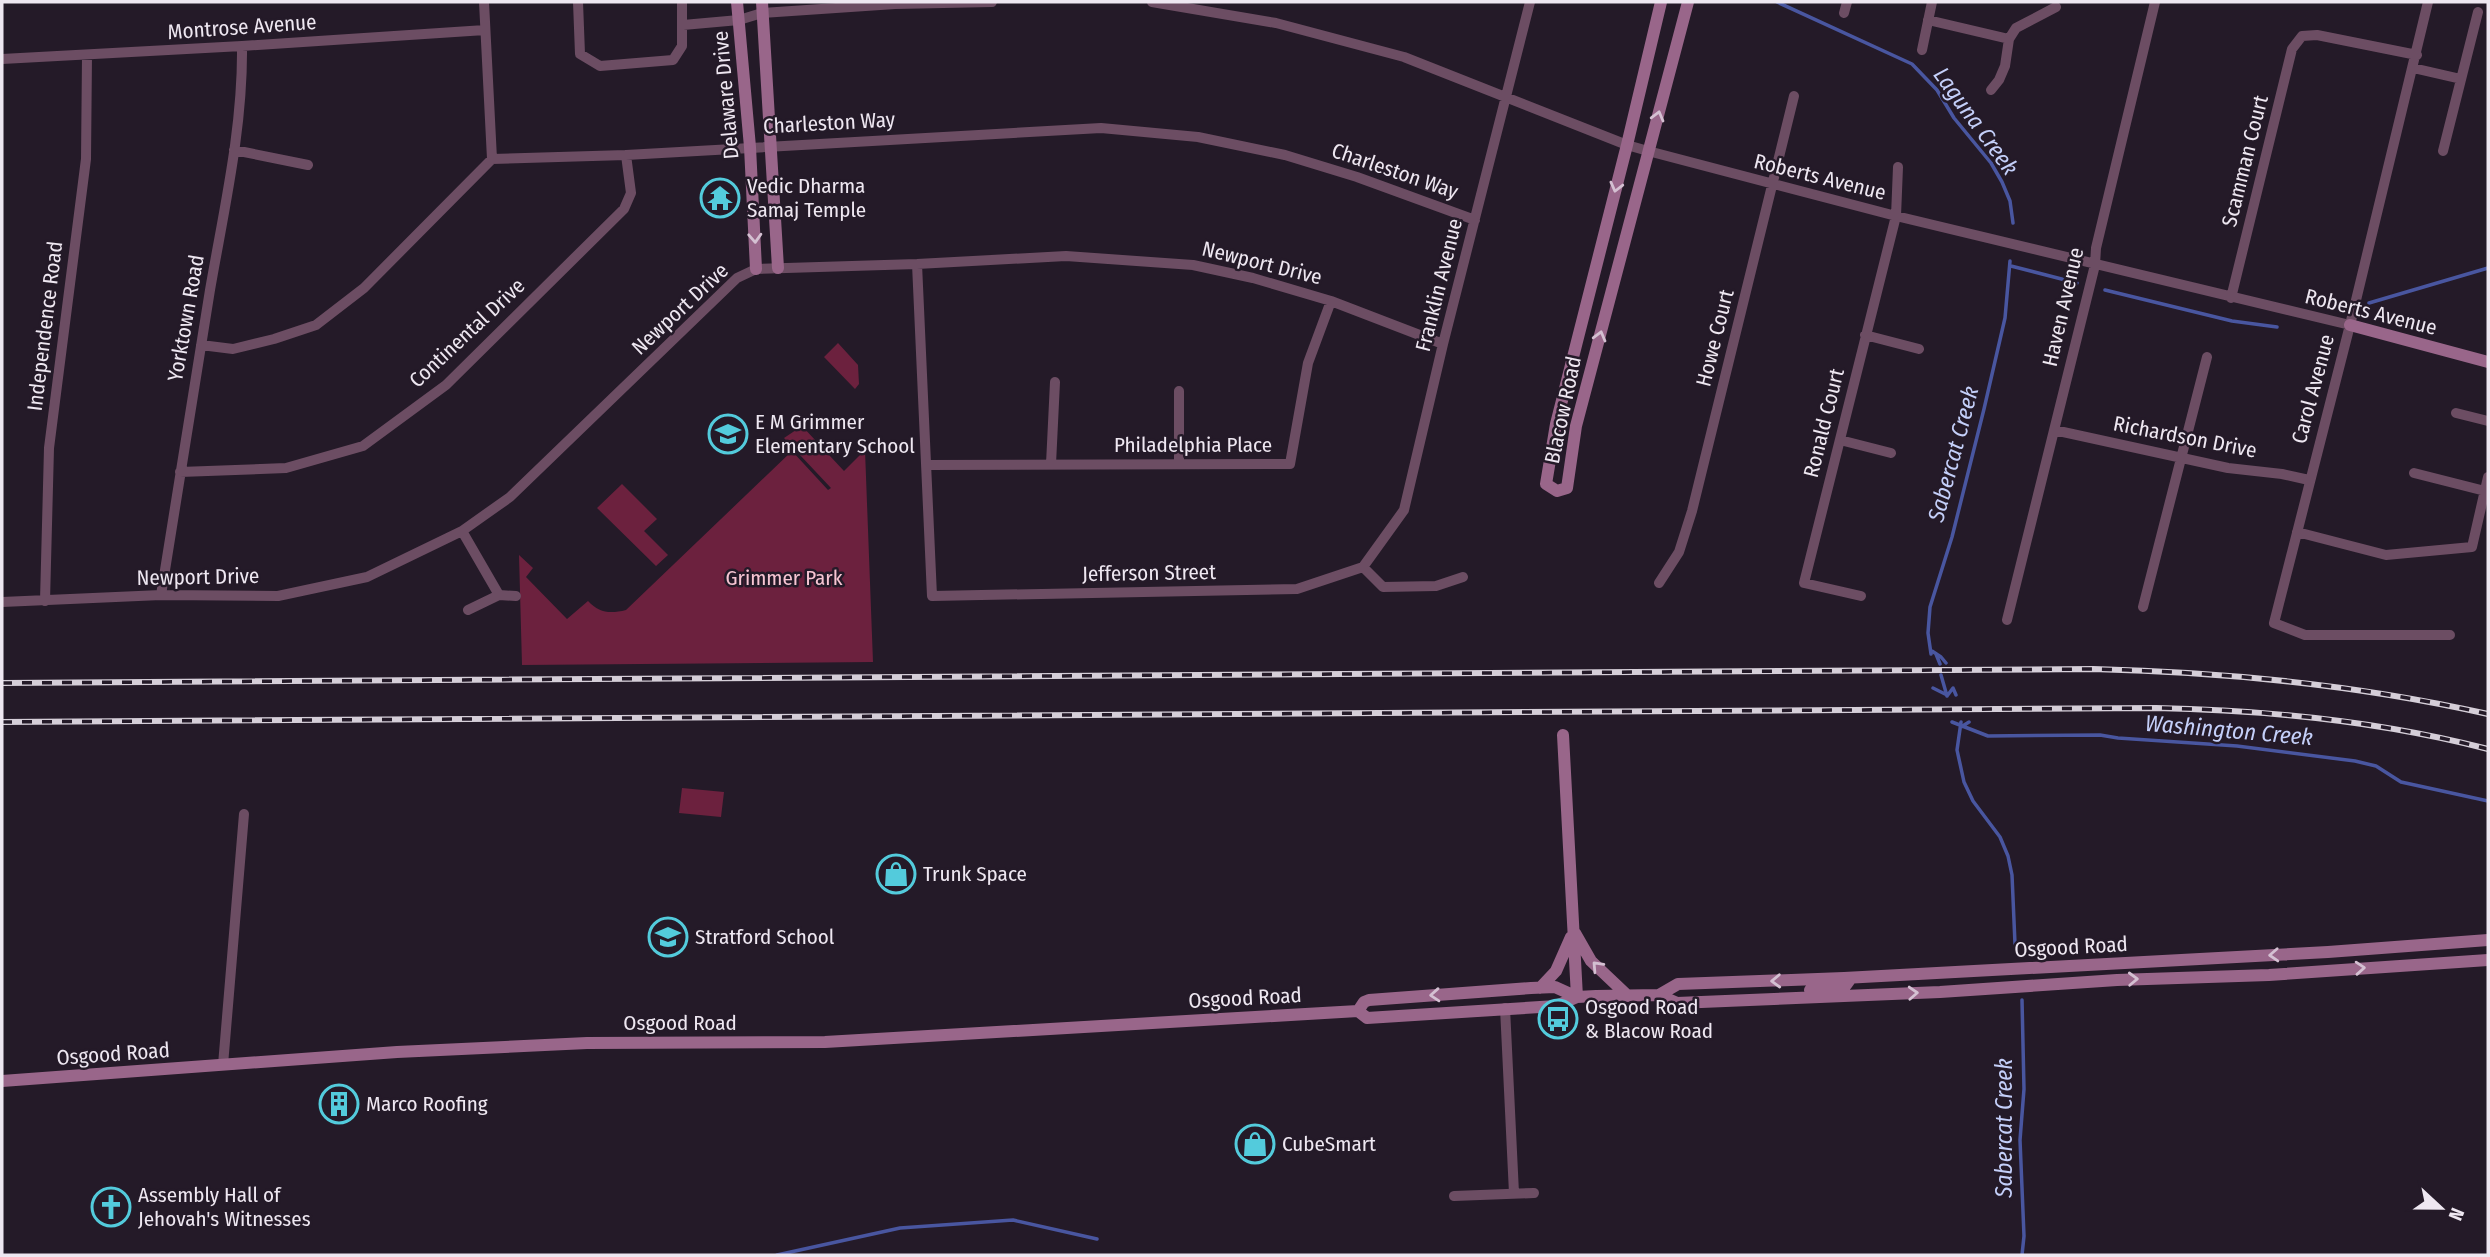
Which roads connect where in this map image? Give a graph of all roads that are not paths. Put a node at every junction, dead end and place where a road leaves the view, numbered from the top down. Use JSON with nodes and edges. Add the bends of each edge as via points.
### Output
{"nodes":[{"id":1,"x":484,"y":2,"type":"edge"},
{"id":2,"x":578,"y":2,"type":"edge"},
{"id":3,"x":682,"y":2,"type":"edge"},
{"id":4,"x":737,"y":2,"type":"edge"},
{"id":5,"x":992,"y":2,"type":"edge"},
{"id":6,"x":1152,"y":2,"type":"edge"},
{"id":7,"x":1530,"y":2,"type":"edge"},
{"id":8,"x":1661,"y":2,"type":"edge"},
{"id":9,"x":1688,"y":2,"type":"edge"},
{"id":10,"x":1847,"y":2,"type":"edge"},
{"id":11,"x":1932,"y":2,"type":"edge"},
{"id":12,"x":2155,"y":2,"type":"edge"},
{"id":13,"x":2428,"y":2,"type":"edge"},
{"id":14,"x":895,"y":3,"type":"edge"},
{"id":15,"x":762,"y":7,"type":"edge"},
{"id":16,"x":2056,"y":7,"type":"dead end"},
{"id":17,"x":2478,"y":12,"type":"dead end"},
{"id":18,"x":1844,"y":13,"type":"dead end"},
{"id":19,"x":738,"y":20,"type":"junction"},
{"id":20,"x":1928,"y":20,"type":"junction"},
{"id":21,"x":683,"y":25,"type":"junction"},
{"id":22,"x":485,"y":30,"type":"junction"},
{"id":23,"x":2010,"y":39,"type":"junction"},
{"id":24,"x":242,"y":47,"type":"junction"},
{"id":25,"x":1922,"y":50,"type":"dead end"},
{"id":26,"x":2417,"y":55,"type":"junction"},
{"id":27,"x":87,"y":56,"type":"junction"},
{"id":28,"x":2,"y":59,"type":"edge"},
{"id":29,"x":2413,"y":68,"type":"junction"},
{"id":30,"x":2461,"y":79,"type":"junction"},
{"id":31,"x":1992,"y":90,"type":"dead end"},
{"id":32,"x":1794,"y":96,"type":"dead end"},
{"id":33,"x":1506,"y":98,"type":"junction"},
{"id":34,"x":1627,"y":145,"type":"junction"},
{"id":35,"x":770,"y":146,"type":"junction"},
{"id":36,"x":750,"y":147,"type":"junction"},
{"id":37,"x":234,"y":150,"type":"junction"},
{"id":38,"x":1648,"y":151,"type":"junction"},
{"id":39,"x":2443,"y":151,"type":"dead end"},
{"id":40,"x":625,"y":155,"type":"junction"},
{"id":41,"x":492,"y":159,"type":"junction"},
{"id":42,"x":308,"y":165,"type":"dead end"},
{"id":43,"x":1898,"y":167,"type":"dead end"},
{"id":44,"x":1772,"y":184,"type":"junction"},
{"id":45,"x":1896,"y":216,"type":"junction"},
{"id":46,"x":1475,"y":220,"type":"junction"},
{"id":47,"x":917,"y":264,"type":"junction"},
{"id":48,"x":2095,"y":265,"type":"junction"},
{"id":49,"x":778,"y":268,"type":"junction"},
{"id":50,"x":756,"y":269,"type":"junction"},
{"id":51,"x":2231,"y":298,"type":"junction"},
{"id":52,"x":1331,"y":301,"type":"junction"},
{"id":53,"x":2350,"y":325,"type":"junction"},
{"id":54,"x":1865,"y":335,"type":"junction"},
{"id":55,"x":1443,"y":344,"type":"junction"},
{"id":56,"x":201,"y":345,"type":"junction"},
{"id":57,"x":1919,"y":348,"type":"dead end"},
{"id":58,"x":2207,"y":358,"type":"dead end"},
{"id":59,"x":2488,"y":362,"type":"edge"},
{"id":60,"x":1055,"y":382,"type":"dead end"},
{"id":61,"x":1179,"y":391,"type":"dead end"},
{"id":62,"x":2456,"y":413,"type":"dead end"},
{"id":63,"x":2488,"y":421,"type":"edge"},
{"id":64,"x":2053,"y":430,"type":"junction"},
{"id":65,"x":1840,"y":440,"type":"junction"},
{"id":66,"x":1891,"y":453,"type":"dead end"},
{"id":67,"x":2180,"y":458,"type":"junction"},
{"id":68,"x":1051,"y":464,"type":"junction"},
{"id":69,"x":1179,"y":464,"type":"junction"},
{"id":70,"x":927,"y":465,"type":"junction"},
{"id":71,"x":180,"y":472,"type":"junction"},
{"id":72,"x":2414,"y":473,"type":"dead end"},
{"id":73,"x":2488,"y":477,"type":"edge"},
{"id":74,"x":2309,"y":480,"type":"junction"},
{"id":75,"x":2485,"y":491,"type":"junction"},
{"id":76,"x":2483,"y":524,"type":"edge"},
{"id":77,"x":462,"y":531,"type":"junction"},
{"id":78,"x":2297,"y":532,"type":"junction"},
{"id":79,"x":1363,"y":567,"type":"junction"},
{"id":80,"x":1463,"y":577,"type":"dead end"},
{"id":81,"x":1659,"y":583,"type":"dead end"},
{"id":82,"x":499,"y":595,"type":"junction"},
{"id":83,"x":161,"y":596,"type":"junction"},
{"id":84,"x":516,"y":596,"type":"dead end"},
{"id":85,"x":1861,"y":596,"type":"dead end"},
{"id":86,"x":45,"y":601,"type":"junction"},
{"id":87,"x":2,"y":602,"type":"edge"},
{"id":88,"x":2143,"y":607,"type":"dead end"},
{"id":89,"x":468,"y":610,"type":"dead end"},
{"id":90,"x":2007,"y":620,"type":"dead end"},
{"id":91,"x":2450,"y":635,"type":"dead end"},
{"id":92,"x":1563,"y":736,"type":"dead end"},
{"id":93,"x":244,"y":814,"type":"dead end"},
{"id":94,"x":1573,"y":930,"type":"junction"},
{"id":95,"x":2488,"y":940,"type":"edge"},
{"id":96,"x":2488,"y":960,"type":"edge"},
{"id":97,"x":2112,"y":964,"type":"junction"},
{"id":98,"x":2021,"y":969,"type":"junction"},
{"id":99,"x":1851,"y":978,"type":"junction"},
{"id":100,"x":2107,"y":981,"type":"junction"},
{"id":101,"x":2022,"y":986,"type":"junction"},
{"id":102,"x":1540,"y":988,"type":"junction"},
{"id":103,"x":1659,"y":995,"type":"junction"},
{"id":104,"x":1628,"y":996,"type":"junction"},
{"id":105,"x":1577,"y":997,"type":"junction"},
{"id":106,"x":1795,"y":998,"type":"junction"},
{"id":107,"x":1505,"y":1008,"type":"junction"},
{"id":108,"x":1358,"y":1011,"type":"junction"},
{"id":109,"x":223,"y":1065,"type":"junction"},
{"id":110,"x":2,"y":1081,"type":"edge"},
{"id":111,"x":1514,"y":1193,"type":"junction"},
{"id":112,"x":1534,"y":1193,"type":"dead end"},
{"id":113,"x":1454,"y":1196,"type":"dead end"}],
"edges":[{"from":1,"to":22,"type":"street"},
{"from":2,"to":21,"type":"street","via":[[580,54],[600,66],[673,60],[682,46]]},
{"from":3,"to":21,"type":"street"},
{"from":4,"to":19,"type":"main road","name":"Delaware Drive"},
{"from":5,"to":14,"type":"street"},
{"from":6,"to":33,"type":"street","name":"Roberts Avenue","via":[[1276,23],[1404,57]]},
{"from":7,"to":33,"type":"street","name":"Franklin Avenue"},
{"from":8,"to":34,"type":"main road","name":"Blacow Road"},
{"from":38,"to":9,"type":"main road","name":"Blacow Road","one_way":true},
{"from":10,"to":18,"type":"street"},
{"from":11,"to":20,"type":"street"},
{"from":12,"to":48,"type":"street","name":"Haven Avenue"},
{"from":13,"to":26,"type":"street","name":"Carol Avenue"},
{"from":14,"to":15,"type":"street"},
{"from":15,"to":19,"type":"street"},
{"from":15,"to":35,"type":"main road","name":"Delaware Drive"},
{"from":16,"to":23,"type":"street","via":[[2016,28]]},
{"from":17,"to":30,"type":"street"},
{"from":19,"to":21,"type":"street"},
{"from":19,"to":36,"type":"main road","name":"Delaware Drive"},
{"from":20,"to":23,"type":"street"},
{"from":20,"to":25,"type":"street"},
{"from":22,"to":24,"type":"street","name":"Montrose Avenue"},
{"from":22,"to":41,"type":"street"},
{"from":23,"to":31,"type":"street","via":[[2005,66]]},
{"from":24,"to":27,"type":"street","name":"Montrose Avenue"},
{"from":24,"to":37,"type":"street","name":"Yorktown Road","via":[[243,92]]},
{"from":26,"to":29,"type":"street","name":"Carol Avenue"},
{"from":26,"to":51,"type":"street","name":"Scamman Court","via":[[2317,35],[2302,36],[2292,49]]},
{"from":27,"to":28,"type":"street","name":"Montrose Avenue"},
{"from":27,"to":86,"type":"street","name":"Independence Road","via":[[86,159],[49,448]]},
{"from":29,"to":30,"type":"street"},
{"from":29,"to":53,"type":"street","name":"Carol Avenue"},
{"from":30,"to":39,"type":"street"},
{"from":32,"to":44,"type":"street","name":"Howe Court"},
{"from":33,"to":34,"type":"street","name":"Roberts Avenue"},
{"from":33,"to":46,"type":"street","name":"Franklin Avenue"},
{"from":34,"to":38,"type":"street","name":"Roberts Avenue"},
{"from":34,"to":38,"type":"main road","name":"Blacow Road","one_way":true,"via":[[1556,424],[1546,484],[1557,491],[1567,488],[1576,426]]},
{"from":35,"to":36,"type":"street","name":"Charleston Way"},
{"from":35,"to":46,"type":"street","name":"Charleston Way","via":[[1101,128],[1198,137],[1285,155]]},
{"from":35,"to":49,"type":"main road","name":"Delaware Drive"},
{"from":36,"to":40,"type":"street","name":"Charleston Way"},
{"from":36,"to":50,"type":"main road","name":"Delaware Drive","one_way":true},
{"from":37,"to":42,"type":"street"},
{"from":37,"to":56,"type":"street","name":"Yorktown Road"},
{"from":38,"to":44,"type":"street","name":"Roberts Avenue"},
{"from":40,"to":41,"type":"street","name":"Charleston Way"},
{"from":40,"to":71,"type":"street","name":"Continental Drive","via":[[631,193],[624,209],[446,385],[363,446],[286,468]]},
{"from":41,"to":56,"type":"street","via":[[364,288],[316,325],[233,349]]},
{"from":43,"to":45,"type":"street","name":"Ronald Court"},
{"from":44,"to":45,"type":"street","name":"Roberts Avenue"},
{"from":44,"to":81,"type":"street","name":"Howe Court","via":[[1692,511],[1679,552]]},
{"from":45,"to":48,"type":"street","name":"Roberts Avenue"},
{"from":45,"to":54,"type":"street","name":"Ronald Court"},
{"from":46,"to":55,"type":"street","name":"Franklin Avenue"},
{"from":47,"to":49,"type":"street","name":"Newport Drive"},
{"from":47,"to":52,"type":"street","name":"Newport Drive","via":[[1066,256],[1193,265]]},
{"from":47,"to":70,"type":"street"},
{"from":48,"to":51,"type":"street","name":"Roberts Avenue"},
{"from":48,"to":64,"type":"street","name":"Haven Avenue"},
{"from":49,"to":50,"type":"street","name":"Newport Drive"},
{"from":50,"to":77,"type":"street","name":"Newport Drive","via":[[737,278],[510,498]]},
{"from":51,"to":53,"type":"street","name":"Roberts Avenue"},
{"from":52,"to":55,"type":"street","name":"Newport Drive"},
{"from":52,"to":69,"type":"street","name":"Philadelphia Place","via":[[1308,363],[1290,464]]},
{"from":53,"to":59,"type":"main road","name":"Roberts Avenue"},
{"from":53,"to":74,"type":"street","name":"Carol Avenue"},
{"from":54,"to":57,"type":"street"},
{"from":54,"to":65,"type":"street","name":"Ronald Court"},
{"from":55,"to":79,"type":"street","name":"Franklin Avenue","via":[[1404,510]]},
{"from":56,"to":71,"type":"street","name":"Yorktown Road"},
{"from":58,"to":67,"type":"street"},
{"from":60,"to":68,"type":"street"},
{"from":61,"to":69,"type":"street"},
{"from":62,"to":63,"type":"street"},
{"from":64,"to":67,"type":"street","name":"Richardson Drive"},
{"from":64,"to":90,"type":"street","name":"Haven Avenue"},
{"from":65,"to":66,"type":"street"},
{"from":65,"to":85,"type":"street","name":"Ronald Court","via":[[1804,583]]},
{"from":67,"to":74,"type":"street","name":"Richardson Drive"},
{"from":67,"to":88,"type":"street"},
{"from":68,"to":69,"type":"street","name":"Philadelphia Place"},
{"from":68,"to":70,"type":"street","name":"Philadelphia Place"},
{"from":70,"to":79,"type":"street","name":"Jefferson Street","via":[[932,596],[1297,589]]},
{"from":71,"to":83,"type":"street","name":"Yorktown Road"},
{"from":72,"to":75,"type":"street"},
{"from":73,"to":75,"type":"street"},
{"from":74,"to":78,"type":"street","name":"Carol Avenue"},
{"from":75,"to":76,"type":"street"},
{"from":76,"to":78,"type":"street","via":[[2472,547],[2386,555]]},
{"from":77,"to":82,"type":"street"},
{"from":77,"to":83,"type":"street","name":"Newport Drive","via":[[367,577],[278,596]]},
{"from":78,"to":91,"type":"street","name":"Carol Avenue","via":[[2274,623],[2305,635]]},
{"from":79,"to":80,"type":"street","via":[[1383,587],[1436,586]]},
{"from":82,"to":84,"type":"street"},
{"from":82,"to":89,"type":"street"},
{"from":83,"to":86,"type":"street","name":"Newport Drive"},
{"from":86,"to":87,"type":"street","name":"Newport Drive"},
{"from":92,"to":94,"type":"main road"},
{"from":93,"to":109,"type":"street"},
{"from":94,"to":102,"type":"main road","via":[[1562,961]]},
{"from":104,"to":94,"type":"main road","one_way":true,"via":[[1591,961]]},
{"from":94,"to":105,"type":"main road"},
{"from":95,"to":97,"type":"main road","name":"Osgood Road","one_way":true},
{"from":100,"to":96,"type":"main road","name":"Osgood Road","one_way":true},
{"from":97,"to":98,"type":"main road","name":"Osgood Road"},
{"from":97,"to":100,"type":"main road"},
{"from":98,"to":99,"type":"main road","name":"Osgood Road"},
{"from":98,"to":101,"type":"main road"},
{"from":99,"to":103,"type":"main road","name":"Osgood Road","one_way":true,"via":[[1678,984]]},
{"from":99,"to":106,"type":"main road","via":[[1846,985],[1802,991]]},
{"from":100,"to":101,"type":"main road","name":"Osgood Road"},
{"from":106,"to":101,"type":"main road","name":"Osgood Road","one_way":true},
{"from":102,"to":105,"type":"main road","name":"Osgood Road","via":[[1555,987]]},
{"from":102,"to":108,"type":"main road","name":"Osgood Road","one_way":true,"via":[[1369,1000]]},
{"from":103,"to":104,"type":"main road","name":"Osgood Road"},
{"from":103,"to":106,"type":"main road","name":"Osgood Road","via":[[1677,1003]]},
{"from":104,"to":105,"type":"main road","name":"Osgood Road"},
{"from":105,"to":107,"type":"main road","name":"Osgood Road","via":[[1556,1006]]},
{"from":107,"to":108,"type":"main road","name":"Osgood Road","via":[[1367,1018]]},
{"from":107,"to":111,"type":"street"},
{"from":108,"to":109,"type":"main road","name":"Osgood Road","via":[[825,1042],[587,1043]]},
{"from":109,"to":110,"type":"main road","name":"Osgood Road"},
{"from":111,"to":112,"type":"street"},
{"from":111,"to":113,"type":"street"}]}
